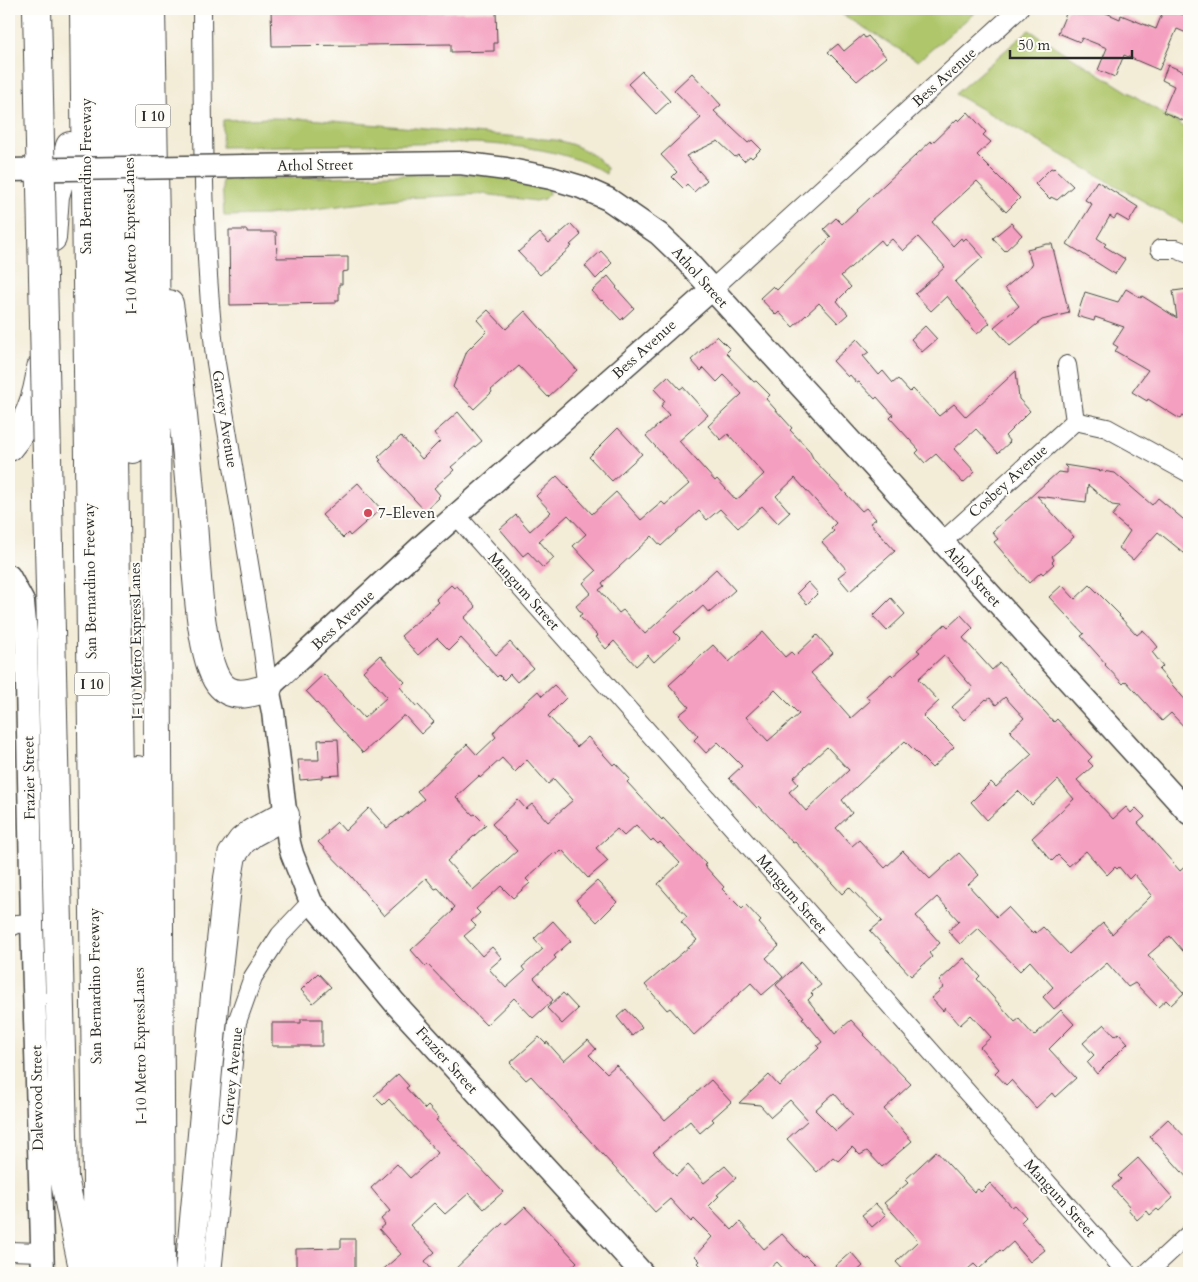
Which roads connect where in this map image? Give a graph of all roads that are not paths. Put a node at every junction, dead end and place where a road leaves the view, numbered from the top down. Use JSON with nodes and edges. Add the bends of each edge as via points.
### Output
{"nodes":[{"id":1,"x":37,"y":9,"type":"edge"},
{"id":2,"x":84,"y":9,"type":"edge"},
{"id":3,"x":107,"y":9,"type":"edge"},
{"id":4,"x":128,"y":9,"type":"edge"},
{"id":5,"x":152,"y":9,"type":"edge"},
{"id":6,"x":202,"y":9,"type":"edge"},
{"id":7,"x":1018,"y":9,"type":"edge"},
{"id":8,"x":86,"y":94,"type":"junction"},
{"id":9,"x":9,"y":170,"type":"edge"},
{"id":10,"x":155,"y":224,"type":"junction"},
{"id":11,"x":1160,"y":249,"type":"dead end"},
{"id":12,"x":1189,"y":254,"type":"edge"},
{"id":13,"x":711,"y":290,"type":"junction"},
{"id":14,"x":1067,"y":366,"type":"dead end"},
{"id":15,"x":1075,"y":421,"type":"junction"},
{"id":16,"x":9,"y":447,"type":"edge"},
{"id":17,"x":1189,"y":473,"type":"edge"},
{"id":18,"x":456,"y":515,"type":"junction"},
{"id":19,"x":942,"y":542,"type":"junction"},
{"id":20,"x":9,"y":576,"type":"edge"},
{"id":21,"x":268,"y":688,"type":"junction"},
{"id":22,"x":1189,"y":813,"type":"edge"},
{"id":23,"x":285,"y":820,"type":"junction"},
{"id":24,"x":312,"y":902,"type":"junction"},
{"id":25,"x":32,"y":923,"type":"junction"},
{"id":26,"x":9,"y":928,"type":"edge"},
{"id":27,"x":1189,"y":1234,"type":"edge"},
{"id":28,"x":9,"y":1251,"type":"edge"},
{"id":29,"x":42,"y":1262,"type":"edge"},
{"id":30,"x":84,"y":1273,"type":"edge"},
{"id":31,"x":98,"y":1273,"type":"edge"},
{"id":32,"x":118,"y":1273,"type":"edge"},
{"id":33,"x":141,"y":1273,"type":"edge"},
{"id":34,"x":161,"y":1273,"type":"edge"},
{"id":35,"x":189,"y":1273,"type":"edge"},
{"id":36,"x":212,"y":1273,"type":"edge"},
{"id":37,"x":642,"y":1273,"type":"edge"},
{"id":38,"x":1127,"y":1273,"type":"edge"},
{"id":39,"x":1147,"y":1273,"type":"edge"}],
"edges":[{"from":1,"to":30,"type":"highway","bridge":true,"via":[[64,1178]]},
{"from":2,"to":8,"type":"highway","name":"San Bernardino Freeway","number":"I 10"},
{"from":3,"to":32,"type":"highway","via":[[119,775]]},
{"from":4,"to":33,"type":"highway","name":"I-10 Metro ExpressLanes"},
{"from":5,"to":10,"type":"highway","number":"I 10"},
{"from":6,"to":21,"type":"street","name":"Garvey Avenue","via":[[205,236],[210,312]]},
{"from":7,"to":13,"type":"street","name":"Bess Avenue"},
{"from":8,"to":16,"type":"highway","via":[[55,196],[35,398]]},
{"from":8,"to":31,"type":"highway","name":"San Bernardino Freeway","number":"I 10"},
{"from":9,"to":13,"type":"street","name":"Athol Street","bridge":true,"via":[[460,164],[506,169],[581,186],[608,199],[659,234]]},
{"from":10,"to":21,"type":"highway","via":[[177,354],[201,612],[210,660],[220,684],[230,692],[246,695]]},
{"from":10,"to":34,"type":"highway","number":"I 10"},
{"from":11,"to":12,"type":"street"},
{"from":13,"to":18,"type":"street","name":"Bess Avenue"},
{"from":13,"to":19,"type":"street","name":"Athol Street"},
{"from":14,"to":15,"type":"street"},
{"from":15,"to":17,"type":"street","via":[[1107,428]]},
{"from":15,"to":19,"type":"street","name":"Cosbey Avenue"},
{"from":18,"to":21,"type":"street","name":"Bess Avenue"},
{"from":18,"to":38,"type":"street","name":"Mangum Street"},
{"from":19,"to":22,"type":"street","name":"Athol Street"},
{"from":20,"to":25,"type":"street","name":"Frazier Street","via":[[23,602],[26,625]]},
{"from":21,"to":23,"type":"street","name":"Garvey Avenue"},
{"from":23,"to":24,"type":"street","name":"Frazier Street","via":[[292,854]]},
{"from":23,"to":35,"type":"highway","via":[[252,833],[232,855]]},
{"from":24,"to":36,"type":"street","name":"Garvey Avenue","via":[[280,935],[253,977],[237,1022]]},
{"from":24,"to":37,"type":"street","name":"Frazier Street","via":[[395,1003]]},
{"from":25,"to":26,"type":"street"},
{"from":25,"to":29,"type":"street","name":"Dalewood Street"},
{"from":27,"to":39,"type":"street"},
{"from":28,"to":29,"type":"street"}]}
